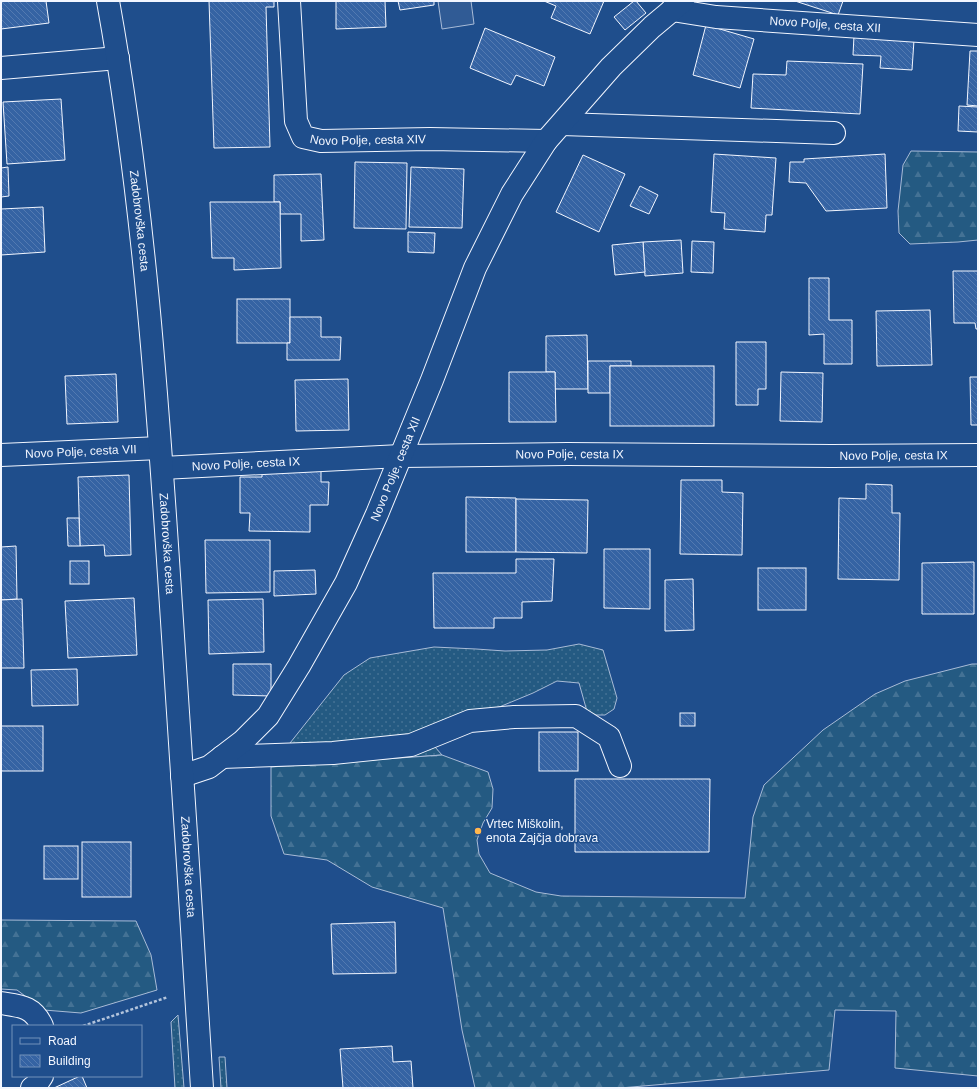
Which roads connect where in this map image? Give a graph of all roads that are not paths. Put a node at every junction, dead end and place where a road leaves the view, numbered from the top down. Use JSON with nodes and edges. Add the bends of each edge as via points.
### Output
{"nodes":[{"id":1,"x":108,"y":1,"type":"edge"},
{"id":2,"x":289,"y":1,"type":"edge"},
{"id":3,"x":678,"y":6,"type":"edge"},
{"id":4,"x":978,"y":35,"type":"edge"},
{"id":5,"x":118,"y":58,"type":"junction"},
{"id":6,"x":1,"y":68,"type":"edge"},
{"id":7,"x":562,"y":124,"type":"junction"},
{"id":8,"x":834,"y":133,"type":"dead end"},
{"id":9,"x":546,"y":141,"type":"junction"},
{"id":10,"x":1,"y":455,"type":"edge"},
{"id":11,"x":978,"y":455,"type":"edge"},
{"id":12,"x":401,"y":456,"type":"junction"},
{"id":13,"x":161,"y":458,"type":"junction"},
{"id":14,"x":222,"y":757,"type":"junction"},
{"id":15,"x":620,"y":766,"type":"dead end"},
{"id":16,"x":182,"y":776,"type":"junction"},
{"id":17,"x":1,"y":1003,"type":"edge"},
{"id":18,"x":42,"y":1025,"type":"edge"},
{"id":19,"x":41,"y":1077,"type":"edge"},
{"id":20,"x":32,"y":1088,"type":"edge"},
{"id":21,"x":202,"y":1088,"type":"edge"}],
"edges":[{"from":1,"to":5,"type":"street","name":"Zadobrovška cesta"},
{"from":2,"to":9,"type":"street","name":"Novo Polje, cesta XIV","via":[[296,121],[303,136],[321,141]]},
{"from":3,"to":4,"type":"street","name":"Novo Polje, cesta XII","via":[[716,17]]},
{"from":3,"to":7,"type":"street","name":"Novo Polje, cesta XII","via":[[611,67]]},
{"from":5,"to":6,"type":"street"},
{"from":5,"to":13,"type":"street","name":"Zadobrovška cesta","via":[[144,262]]},
{"from":7,"to":8,"type":"street"},
{"from":7,"to":9,"type":"street","name":"Novo Polje, cesta XII"},
{"from":9,"to":12,"type":"street","name":"Novo Polje, cesta XII","via":[[512,194],[475,268]]},
{"from":10,"to":13,"type":"street","name":"Novo Polje, cesta VII"},
{"from":11,"to":12,"type":"street","name":"Novo Polje, cesta IX"},
{"from":12,"to":13,"type":"street","name":"Novo Polje, cesta IX"},
{"from":12,"to":14,"type":"street","name":"Novo Polje, cesta XII","via":[[346,583],[299,666],[268,716],[243,741]]},
{"from":13,"to":16,"type":"street","name":"Zadobrovška cesta"},
{"from":14,"to":15,"type":"street","via":[[333,753],[411,745],[470,721],[576,716],[609,737]]},
{"from":14,"to":16,"type":"street","name":"Novo Polje, cesta XII","via":[[209,767]]},
{"from":16,"to":21,"type":"street","name":"Zadobrovška cesta"},
{"from":17,"to":18,"type":"street","via":[[24,1007],[39,1018]]},
{"from":19,"to":20,"type":"street"}]}
